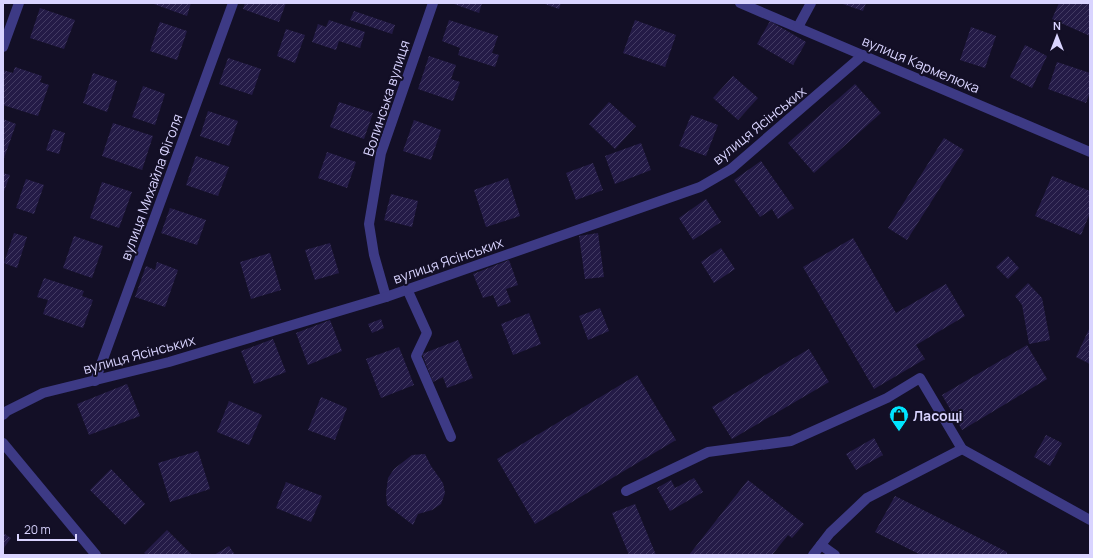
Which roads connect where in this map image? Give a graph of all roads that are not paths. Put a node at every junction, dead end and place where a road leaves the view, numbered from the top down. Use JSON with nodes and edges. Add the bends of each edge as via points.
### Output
{"nodes":[{"id":1,"x":19,"y":3,"type":"edge"},
{"id":2,"x":233,"y":3,"type":"edge"},
{"id":3,"x":433,"y":3,"type":"edge"},
{"id":4,"x":740,"y":3,"type":"edge"},
{"id":5,"x":811,"y":3,"type":"edge"},
{"id":6,"x":798,"y":27,"type":"junction"},
{"id":7,"x":3,"y":47,"type":"edge"},
{"id":8,"x":863,"y":55,"type":"junction"},
{"id":9,"x":1090,"y":152,"type":"edge"},
{"id":10,"x":408,"y":289,"type":"junction"},
{"id":11,"x":386,"y":297,"type":"junction"},
{"id":12,"x":95,"y":381,"type":"junction"},
{"id":13,"x":3,"y":415,"type":"edge"},
{"id":14,"x":451,"y":437,"type":"dead end"},
{"id":15,"x":3,"y":443,"type":"edge"},
{"id":16,"x":962,"y":449,"type":"junction"},
{"id":17,"x":626,"y":491,"type":"dead end"},
{"id":18,"x":1090,"y":520,"type":"edge"},
{"id":19,"x":821,"y":545,"type":"junction"},
{"id":20,"x":96,"y":555,"type":"edge"},
{"id":21,"x":813,"y":555,"type":"edge"},
{"id":22,"x":835,"y":555,"type":"edge"}],
"edges":[{"from":1,"to":7,"type":"street"},
{"from":2,"to":12,"type":"street","name":"вулиця Михайла Фіголя"},
{"from":3,"to":11,"type":"street","name":"Волинська вулиця","via":[[381,153],[369,224],[374,255]]},
{"from":4,"to":6,"type":"street","name":"вулиця Кармелюка"},
{"from":5,"to":6,"type":"street"},
{"from":6,"to":8,"type":"street","name":"вулиця Кармелюка"},
{"from":8,"to":9,"type":"street","name":"вулиця Кармелюка"},
{"from":8,"to":10,"type":"street","name":"вулиця Ясінських","via":[[731,169],[700,187]]},
{"from":10,"to":11,"type":"street","name":"вулиця Ясінських"},
{"from":10,"to":14,"type":"street","via":[[427,333],[416,356]]},
{"from":11,"to":12,"type":"street","name":"вулиця Ясінських","via":[[169,362]]},
{"from":12,"to":13,"type":"street","name":"вулиця Ясінських","via":[[43,393]]},
{"from":15,"to":20,"type":"street"},
{"from":16,"to":17,"type":"street","via":[[920,378],[887,398],[791,441],[708,452]]},
{"from":16,"to":18,"type":"street"},
{"from":16,"to":19,"type":"street","via":[[867,498]]},
{"from":19,"to":21,"type":"street"},
{"from":19,"to":22,"type":"street"}]}
